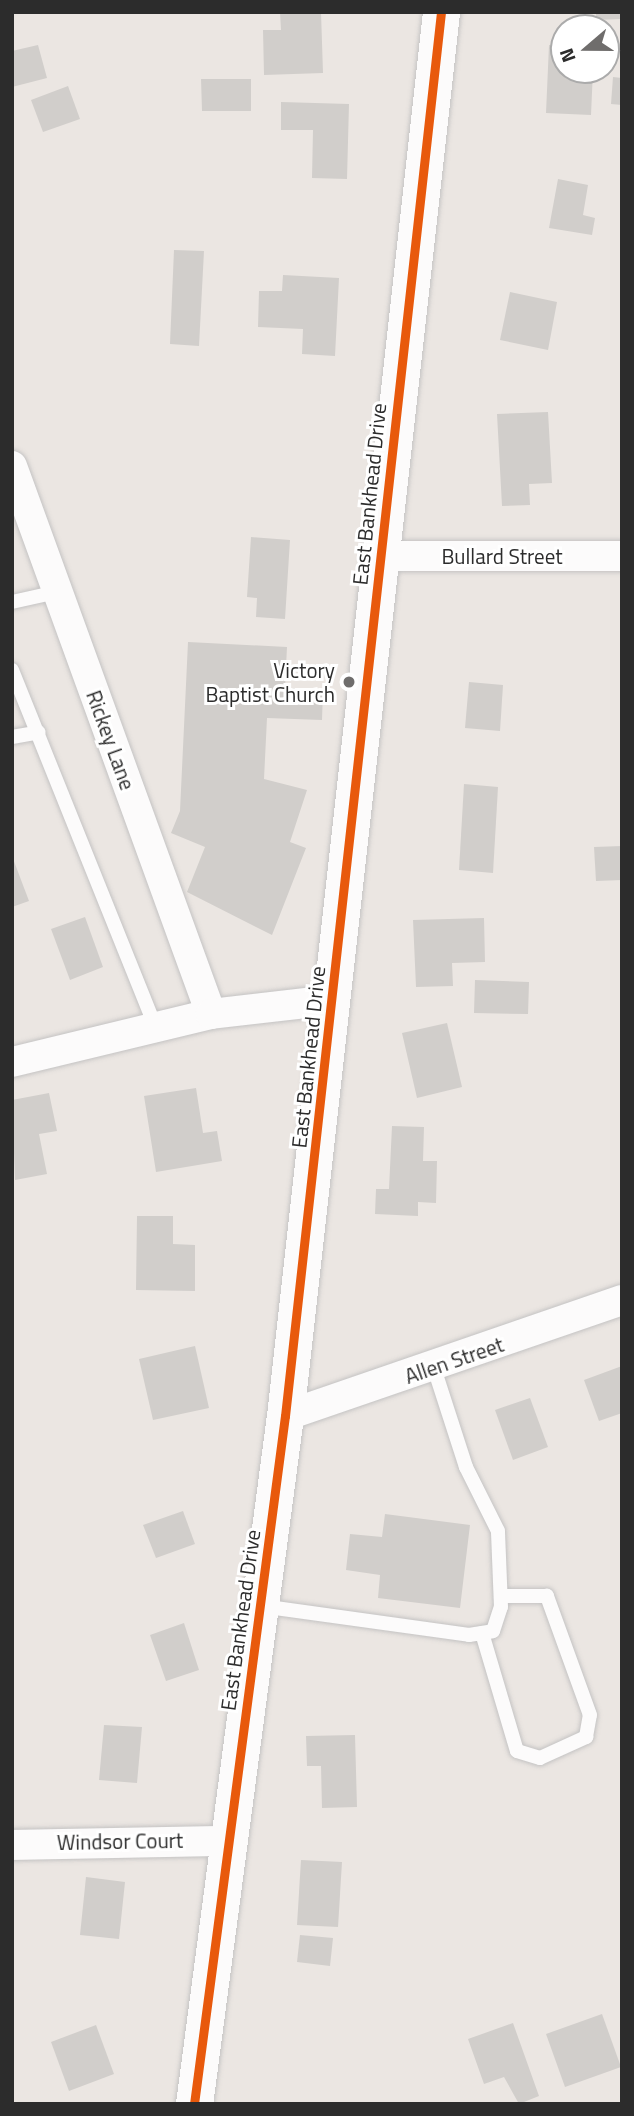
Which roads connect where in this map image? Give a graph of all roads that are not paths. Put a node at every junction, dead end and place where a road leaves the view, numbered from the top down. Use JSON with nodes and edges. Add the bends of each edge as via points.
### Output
{"nodes":[{"id":1,"x":441,"y":12,"type":"edge"},
{"id":2,"x":12,"y":466,"type":"edge"},
{"id":3,"x":381,"y":556,"type":"junction"},
{"id":4,"x":622,"y":556,"type":"edge"},
{"id":5,"x":57,"y":592,"type":"junction"},
{"id":6,"x":12,"y":602,"type":"edge"},
{"id":7,"x":12,"y":670,"type":"edge"},
{"id":8,"x":39,"y":732,"type":"junction"},
{"id":9,"x":12,"y":737,"type":"edge"},
{"id":10,"x":332,"y":1000,"type":"junction"},
{"id":11,"x":211,"y":1014,"type":"junction"},
{"id":12,"x":156,"y":1027,"type":"junction"},
{"id":13,"x":12,"y":1062,"type":"edge"},
{"id":14,"x":622,"y":1300,"type":"edge"},
{"id":15,"x":434,"y":1368,"type":"junction"},
{"id":16,"x":285,"y":1416,"type":"junction"},
{"id":17,"x":501,"y":1596,"type":"junction"},
{"id":18,"x":260,"y":1605,"type":"junction"},
{"id":19,"x":482,"y":1633,"type":"junction"},
{"id":20,"x":229,"y":1841,"type":"junction"},
{"id":21,"x":12,"y":1845,"type":"edge"},
{"id":22,"x":194,"y":2104,"type":"edge"}],
"edges":[{"from":1,"to":3,"type":"street","name":"East Bankhead Drive"},
{"from":2,"to":5,"type":"street","name":"Rickey Lane"},
{"from":3,"to":4,"type":"street","name":"Bullard Street"},
{"from":3,"to":10,"type":"street","name":"East Bankhead Drive"},
{"from":5,"to":6,"type":"lane"},
{"from":5,"to":11,"type":"street","name":"Rickey Lane"},
{"from":7,"to":8,"type":"lane"},
{"from":8,"to":9,"type":"lane"},
{"from":8,"to":12,"type":"lane"},
{"from":10,"to":11,"type":"street"},
{"from":10,"to":16,"type":"street","name":"East Bankhead Drive"},
{"from":11,"to":12,"type":"street"},
{"from":12,"to":13,"type":"street"},
{"from":14,"to":15,"type":"street","name":"Allen Street"},
{"from":15,"to":16,"type":"street","name":"Allen Street"},
{"from":15,"to":17,"type":"lane","via":[[466,1467],[498,1531]]},
{"from":16,"to":18,"type":"street","name":"East Bankhead Drive"},
{"from":17,"to":19,"type":"lane","via":[[493,1631]]},
{"from":17,"to":19,"type":"lane","via":[[547,1596],[590,1715],[586,1737],[540,1758],[517,1751]]},
{"from":18,"to":19,"type":"lane"},
{"from":18,"to":20,"type":"street","name":"East Bankhead Drive"},
{"from":20,"to":21,"type":"street","name":"Windsor Court"},
{"from":20,"to":22,"type":"street","name":"East Bankhead Drive"}]}
